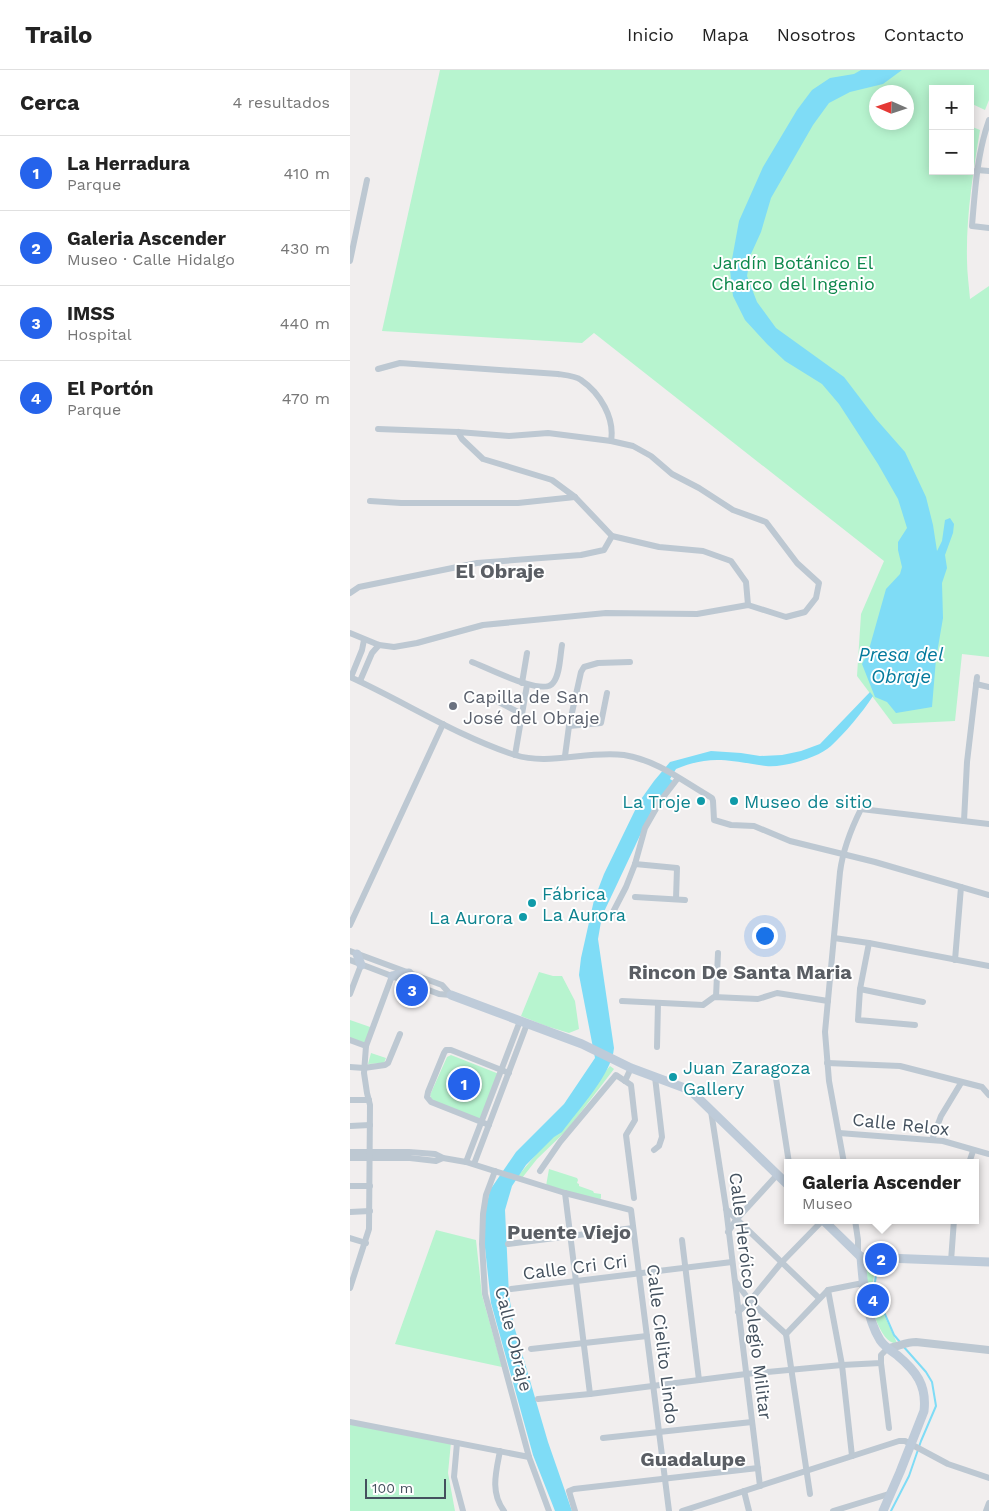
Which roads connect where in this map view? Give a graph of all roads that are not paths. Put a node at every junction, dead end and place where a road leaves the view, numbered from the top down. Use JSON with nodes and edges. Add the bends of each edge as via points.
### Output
{"nodes":[{"id":1,"x":989,"y":120,"type":"edge"},
{"id":2,"x":977,"y":170,"type":"junction"},
{"id":3,"x":989,"y":172,"type":"edge"},
{"id":4,"x":367,"y":180,"type":"dead end"},
{"id":5,"x":989,"y":228,"type":"edge"},
{"id":6,"x":350,"y":261,"type":"edge"},
{"id":7,"x":378,"y":370,"type":"dead end"},
{"id":8,"x":378,"y":429,"type":"dead end"},
{"id":9,"x":458,"y":432,"type":"junction"},
{"id":10,"x":611,"y":441,"type":"junction"},
{"id":11,"x":575,"y":497,"type":"junction"},
{"id":12,"x":370,"y":502,"type":"dead end"},
{"id":13,"x":612,"y":536,"type":"junction"},
{"id":14,"x":350,"y":593,"type":"edge"},
{"id":15,"x":748,"y":606,"type":"junction"},
{"id":16,"x":350,"y":633,"type":"edge"},
{"id":17,"x":364,"y":640,"type":"junction"},
{"id":18,"x":379,"y":645,"type":"junction"},
{"id":19,"x":562,"y":645,"type":"dead end"},
{"id":20,"x":527,"y":653,"type":"dead end"},
{"id":21,"x":472,"y":662,"type":"dead end"},
{"id":22,"x":630,"y":662,"type":"dead end"},
{"id":23,"x":351,"y":677,"type":"edge"},
{"id":24,"x":360,"y":681,"type":"junction"},
{"id":25,"x":525,"y":684,"type":"junction"},
{"id":26,"x":989,"y":687,"type":"edge"},
{"id":27,"x":607,"y":693,"type":"dead end"},
{"id":28,"x":493,"y":699,"type":"dead end"},
{"id":29,"x":522,"y":714,"type":"junction"},
{"id":30,"x":443,"y":724,"type":"junction"},
{"id":31,"x":569,"y":726,"type":"junction"},
{"id":32,"x":516,"y":755,"type":"junction"},
{"id":33,"x":565,"y":756,"type":"junction"},
{"id":34,"x":677,"y":777,"type":"junction"},
{"id":35,"x":964,"y":821,"type":"junction"},
{"id":36,"x":989,"y":824,"type":"edge"},
{"id":37,"x":842,"y":855,"type":"junction"},
{"id":38,"x":635,"y":864,"type":"junction"},
{"id":39,"x":961,"y":887,"type":"junction"},
{"id":40,"x":989,"y":895,"type":"edge"},
{"id":41,"x":634,"y":897,"type":"dead end"},
{"id":42,"x":676,"y":899,"type":"junction"},
{"id":43,"x":685,"y":900,"type":"dead end"},
{"id":44,"x":612,"y":914,"type":"dead end"},
{"id":45,"x":350,"y":925,"type":"edge"},
{"id":46,"x":834,"y":938,"type":"junction"},
{"id":47,"x":869,"y":943,"type":"junction"},
{"id":48,"x":718,"y":952,"type":"dead end"},
{"id":49,"x":352,"y":955,"type":"edge"},
{"id":50,"x":955,"y":960,"type":"junction"},
{"id":51,"x":361,"y":965,"type":"junction"},
{"id":52,"x":989,"y":966,"type":"edge"},
{"id":53,"x":409,"y":972,"type":"junction"},
{"id":54,"x":392,"y":976,"type":"junction"},
{"id":55,"x":860,"y":989,"type":"junction"},
{"id":56,"x":350,"y":994,"type":"edge"},
{"id":57,"x":451,"y":995,"type":"junction"},
{"id":58,"x":716,"y":997,"type":"junction"},
{"id":59,"x":622,"y":1001,"type":"dead end"},
{"id":60,"x":828,"y":1001,"type":"junction"},
{"id":61,"x":923,"y":1002,"type":"dead end"},
{"id":62,"x":658,"y":1003,"type":"junction"},
{"id":63,"x":524,"y":1023,"type":"junction"},
{"id":64,"x":915,"y":1025,"type":"dead end"},
{"id":65,"x":400,"y":1034,"type":"dead end"},
{"id":66,"x":350,"y":1040,"type":"edge"},
{"id":67,"x":366,"y":1046,"type":"junction"},
{"id":68,"x":657,"y":1047,"type":"dead end"},
{"id":69,"x":827,"y":1063,"type":"junction"},
{"id":70,"x":350,"y":1067,"type":"edge"},
{"id":71,"x":364,"y":1068,"type":"junction"},
{"id":72,"x":630,"y":1068,"type":"junction"},
{"id":73,"x":502,"y":1070,"type":"junction"},
{"id":74,"x":775,"y":1072,"type":"dead end"},
{"id":75,"x":509,"y":1073,"type":"junction"},
{"id":76,"x":655,"y":1077,"type":"junction"},
{"id":77,"x":625,"y":1081,"type":"junction"},
{"id":78,"x":961,"y":1083,"type":"junction"},
{"id":79,"x":989,"y":1095,"type":"edge"},
{"id":80,"x":350,"y":1100,"type":"edge"},
{"id":81,"x":369,"y":1100,"type":"junction"},
{"id":82,"x":711,"y":1110,"type":"junction"},
{"id":83,"x":481,"y":1123,"type":"junction"},
{"id":84,"x":370,"y":1125,"type":"junction"},
{"id":85,"x":489,"y":1125,"type":"junction"},
{"id":86,"x":350,"y":1126,"type":"edge"},
{"id":87,"x":839,"y":1134,"type":"junction"},
{"id":88,"x":932,"y":1140,"type":"junction"},
{"id":89,"x":654,"y":1150,"type":"dead end"},
{"id":90,"x":973,"y":1151,"type":"junction"},
{"id":91,"x":350,"y":1152,"type":"edge"},
{"id":92,"x":989,"y":1154,"type":"edge"},
{"id":93,"x":370,"y":1155,"type":"junction"},
{"id":94,"x":350,"y":1158,"type":"edge"},
{"id":95,"x":788,"y":1159,"type":"edge"},
{"id":96,"x":843,"y":1159,"type":"edge"},
{"id":97,"x":970,"y":1159,"type":"edge"},
{"id":98,"x":466,"y":1162,"type":"junction"},
{"id":99,"x":474,"y":1164,"type":"junction"},
{"id":100,"x":540,"y":1171,"type":"dead end"},
{"id":101,"x":498,"y":1172,"type":"junction"},
{"id":102,"x":778,"y":1175,"type":"junction"},
{"id":103,"x":784,"y":1181,"type":"edge"},
{"id":104,"x":350,"y":1186,"type":"edge"},
{"id":105,"x":370,"y":1186,"type":"junction"},
{"id":106,"x":565,"y":1193,"type":"junction"},
{"id":107,"x":634,"y":1198,"type":"dead end"},
{"id":108,"x":726,"y":1208,"type":"junction"},
{"id":109,"x":370,"y":1211,"type":"junction"},
{"id":110,"x":350,"y":1212,"type":"edge"},
{"id":111,"x":736,"y":1220,"type":"junction"},
{"id":112,"x":819,"y":1224,"type":"edge"},
{"id":113,"x":827,"y":1224,"type":"edge"},
{"id":114,"x":856,"y":1224,"type":"edge"},
{"id":115,"x":954,"y":1224,"type":"edge"},
{"id":116,"x":634,"y":1228,"type":"junction"},
{"id":117,"x":728,"y":1232,"type":"junction"},
{"id":118,"x":570,"y":1236,"type":"junction"},
{"id":119,"x":350,"y":1238,"type":"edge"},
{"id":120,"x":682,"y":1240,"type":"dead end"},
{"id":121,"x":366,"y":1243,"type":"junction"},
{"id":122,"x":508,"y":1244,"type":"dead end"},
{"id":123,"x":860,"y":1256,"type":"junction"},
{"id":124,"x":951,"y":1261,"type":"junction"},
{"id":125,"x":732,"y":1262,"type":"junction"},
{"id":126,"x":989,"y":1262,"type":"edge"},
{"id":127,"x":781,"y":1263,"type":"junction"},
{"id":128,"x":686,"y":1269,"type":"junction"},
{"id":129,"x":640,"y":1275,"type":"junction"},
{"id":130,"x":352,"y":1276,"type":"edge"},
{"id":131,"x":734,"y":1281,"type":"junction"},
{"id":132,"x":576,"y":1282,"type":"junction"},
{"id":133,"x":863,"y":1283,"type":"junction"},
{"id":134,"x":350,"y":1288,"type":"edge"},
{"id":135,"x":511,"y":1289,"type":"dead end"},
{"id":136,"x":828,"y":1290,"type":"junction"},
{"id":137,"x":819,"y":1298,"type":"junction"},
{"id":138,"x":750,"y":1301,"type":"junction"},
{"id":139,"x":738,"y":1312,"type":"junction"},
{"id":140,"x":786,"y":1334,"type":"junction"},
{"id":141,"x":647,"y":1336,"type":"junction"},
{"id":142,"x":584,"y":1343,"type":"junction"},
{"id":143,"x":888,"y":1348,"type":"junction"},
{"id":144,"x":531,"y":1349,"type":"dead end"},
{"id":145,"x":989,"y":1350,"type":"edge"},
{"id":146,"x":881,"y":1363,"type":"junction"},
{"id":147,"x":842,"y":1364,"type":"junction"},
{"id":148,"x":791,"y":1370,"type":"junction"},
{"id":149,"x":746,"y":1374,"type":"junction"},
{"id":150,"x":699,"y":1380,"type":"junction"},
{"id":151,"x":652,"y":1386,"type":"junction"},
{"id":152,"x":590,"y":1394,"type":"junction"},
{"id":153,"x":538,"y":1398,"type":"dead end"},
{"id":154,"x":350,"y":1422,"type":"edge"},
{"id":155,"x":752,"y":1422,"type":"junction"},
{"id":156,"x":889,"y":1428,"type":"dead end"},
{"id":157,"x":659,"y":1432,"type":"junction"},
{"id":158,"x":603,"y":1438,"type":"dead end"},
{"id":159,"x":457,"y":1443,"type":"junction"},
{"id":160,"x":913,"y":1446,"type":"junction"},
{"id":161,"x":500,"y":1451,"type":"junction"},
{"id":162,"x":852,"y":1456,"type":"junction"},
{"id":163,"x":529,"y":1457,"type":"junction"},
{"id":164,"x":758,"y":1468,"type":"junction"},
{"id":165,"x":807,"y":1470,"type":"junction"},
{"id":166,"x":664,"y":1478,"type":"junction"},
{"id":167,"x":989,"y":1478,"type":"edge"},
{"id":168,"x":760,"y":1486,"type":"junction"},
{"id":169,"x":744,"y":1491,"type":"junction"},
{"id":170,"x":892,"y":1493,"type":"junction"},
{"id":171,"x":810,"y":1494,"type":"dead end"},
{"id":172,"x":989,"y":1502,"type":"edge"},
{"id":173,"x":463,"y":1511,"type":"edge"},
{"id":174,"x":504,"y":1511,"type":"edge"},
{"id":175,"x":549,"y":1511,"type":"edge"},
{"id":176,"x":575,"y":1511,"type":"edge"},
{"id":177,"x":669,"y":1511,"type":"edge"},
{"id":178,"x":682,"y":1511,"type":"edge"},
{"id":179,"x":749,"y":1511,"type":"edge"},
{"id":180,"x":833,"y":1511,"type":"edge"},
{"id":181,"x":884,"y":1511,"type":"edge"},
{"id":182,"x":986,"y":1511,"type":"edge"}],
"edges":[{"from":1,"to":2,"type":"street"},
{"from":2,"to":3,"type":"street"},
{"from":2,"to":5,"type":"street","via":[[972,226]]},
{"from":4,"to":6,"type":"street"},
{"from":7,"to":10,"type":"street","via":[[400,363],[558,374],[580,379],[599,397],[609,415],[613,430]]},
{"from":8,"to":9,"type":"street"},
{"from":9,"to":10,"type":"street","via":[[509,436],[548,433]]},
{"from":9,"to":11,"type":"street","via":[[483,459],[552,480]]},
{"from":10,"to":15,"type":"street","via":[[633,446],[672,474],[734,510],[766,522],[796,563],[819,583],[816,598],[805,612],[786,616]]},
{"from":11,"to":12,"type":"street","via":[[518,503]]},
{"from":11,"to":13,"type":"street"},
{"from":13,"to":14,"type":"street","via":[[604,550],[581,555],[477,563],[359,587]]},
{"from":13,"to":15,"type":"street","via":[[659,547],[703,551],[731,561],[746,582]]},
{"from":15,"to":18,"type":"street","via":[[696,614],[606,613],[483,626],[416,644]]},
{"from":16,"to":17,"type":"street"},
{"from":17,"to":18,"type":"street"},
{"from":17,"to":23,"type":"street"},
{"from":18,"to":24,"type":"street"},
{"from":19,"to":25,"type":"street","via":[[552,685]]},
{"from":20,"to":25,"type":"street"},
{"from":21,"to":25,"type":"street"},
{"from":22,"to":31,"type":"street","via":[[584,667]]},
{"from":23,"to":24,"type":"street"},
{"from":24,"to":30,"type":"street"},
{"from":25,"to":29,"type":"street"},
{"from":26,"to":35,"type":"street","via":[[977,680],[966,762]]},
{"from":27,"to":31,"type":"street","via":[[601,723]]},
{"from":28,"to":29,"type":"street"},
{"from":29,"to":32,"type":"street"},
{"from":30,"to":32,"type":"street"},
{"from":30,"to":45,"type":"street"},
{"from":31,"to":33,"type":"street"},
{"from":32,"to":33,"type":"street","via":[[534,759]]},
{"from":33,"to":34,"type":"street","via":[[624,755],[662,767]]},
{"from":34,"to":37,"type":"street","via":[[712,798],[714,820],[754,826]]},
{"from":34,"to":38,"type":"street","via":[[645,828]]},
{"from":35,"to":36,"type":"street"},
{"from":35,"to":37,"type":"street","via":[[861,809]]},
{"from":37,"to":39,"type":"street"},
{"from":37,"to":46,"type":"street"},
{"from":38,"to":42,"type":"street","via":[[677,868]]},
{"from":38,"to":44,"type":"street"},
{"from":39,"to":40,"type":"street"},
{"from":39,"to":50,"type":"street"},
{"from":41,"to":42,"type":"street"},
{"from":42,"to":43,"type":"street"},
{"from":46,"to":47,"type":"street"},
{"from":46,"to":60,"type":"street"},
{"from":47,"to":50,"type":"street"},
{"from":47,"to":55,"type":"street"},
{"from":48,"to":58,"type":"street"},
{"from":49,"to":51,"type":"main road"},
{"from":49,"to":53,"type":"street"},
{"from":50,"to":52,"type":"street"},
{"from":51,"to":54,"type":"street"},
{"from":51,"to":56,"type":"street"},
{"from":53,"to":54,"type":"main road"},
{"from":53,"to":57,"type":"street","via":[[442,985]]},
{"from":54,"to":57,"type":"street","via":[[439,994]]},
{"from":54,"to":67,"type":"street"},
{"from":55,"to":61,"type":"street"},
{"from":55,"to":64,"type":"street","via":[[858,1020]]},
{"from":57,"to":63,"type":"main road"},
{"from":58,"to":60,"type":"street","via":[[758,999],[782,993]]},
{"from":58,"to":62,"type":"street","via":[[703,1005]]},
{"from":59,"to":62,"type":"street"},
{"from":60,"to":69,"type":"street"},
{"from":62,"to":68,"type":"street"},
{"from":63,"to":72,"type":"main road","via":[[585,1045]]},
{"from":63,"to":73,"type":"street"},
{"from":63,"to":75,"type":"street"},
{"from":65,"to":71,"type":"street","via":[[386,1065]]},
{"from":66,"to":67,"type":"street"},
{"from":67,"to":71,"type":"street"},
{"from":69,"to":78,"type":"street","via":[[900,1066]]},
{"from":69,"to":87,"type":"street"},
{"from":70,"to":71,"type":"street"},
{"from":71,"to":81,"type":"street"},
{"from":72,"to":76,"type":"main road"},
{"from":72,"to":77,"type":"street"},
{"from":73,"to":75,"type":"street"},
{"from":73,"to":83,"type":"street"},
{"from":73,"to":83,"type":"street","via":[[446,1050],[428,1092],[431,1102]]},
{"from":74,"to":95,"type":"street"},
{"from":75,"to":85,"type":"street"},
{"from":76,"to":82,"type":"main road","via":[[690,1090]]},
{"from":76,"to":89,"type":"street","via":[[662,1138],[660,1146]]},
{"from":77,"to":100,"type":"street","via":[[616,1075]]},
{"from":77,"to":107,"type":"street","via":[[631,1085],[635,1120],[626,1135]]},
{"from":78,"to":79,"type":"street","via":[[982,1087]]},
{"from":78,"to":88,"type":"street","via":[[941,1116]]},
{"from":80,"to":81,"type":"street"},
{"from":81,"to":84,"type":"street"},
{"from":82,"to":102,"type":"main road"},
{"from":82,"to":108,"type":"street","name":"Calle Heróico Colegio Militar"},
{"from":83,"to":85,"type":"street"},
{"from":83,"to":98,"type":"street"},
{"from":84,"to":86,"type":"street"},
{"from":84,"to":93,"type":"street"},
{"from":85,"to":99,"type":"street"},
{"from":87,"to":88,"type":"street","name":"Calle Relox"},
{"from":87,"to":96,"type":"street"},
{"from":88,"to":90,"type":"street","name":"Calle Relox","via":[[950,1142]]},
{"from":90,"to":92,"type":"street","name":"Calle Relox"},
{"from":90,"to":97,"type":"street"},
{"from":91,"to":93,"type":"street"},
{"from":93,"to":94,"type":"street"},
{"from":93,"to":98,"type":"street","via":[[436,1154]]},
{"from":93,"to":105,"type":"street"},
{"from":98,"to":99,"type":"street"},
{"from":99,"to":101,"type":"street"},
{"from":101,"to":106,"type":"street"},
{"from":101,"to":163,"type":"street","name":"Calle Obraje","via":[[486,1195],[482,1214],[485,1294]]},
{"from":102,"to":103,"type":"main road"},
{"from":102,"to":111,"type":"street"},
{"from":104,"to":105,"type":"street"},
{"from":105,"to":109,"type":"street"},
{"from":106,"to":116,"type":"street","name":"Calle Cielito Lindo","via":[[631,1210]]},
{"from":106,"to":118,"type":"street"},
{"from":108,"to":111,"type":"street"},
{"from":108,"to":117,"type":"street","name":"Calle Heróico Colegio Militar"},
{"from":109,"to":110,"type":"street"},
{"from":109,"to":121,"type":"street"},
{"from":111,"to":117,"type":"street"},
{"from":111,"to":127,"type":"street"},
{"from":112,"to":127,"type":"street"},
{"from":113,"to":123,"type":"main road"},
{"from":114,"to":123,"type":"street"},
{"from":115,"to":124,"type":"street"},
{"from":116,"to":118,"type":"street"},
{"from":116,"to":129,"type":"street","name":"Calle Cielito Lindo"},
{"from":117,"to":125,"type":"street","name":"Calle Heróico Colegio Militar"},
{"from":118,"to":122,"type":"street"},
{"from":118,"to":132,"type":"street"},
{"from":119,"to":121,"type":"street"},
{"from":120,"to":128,"type":"street"},
{"from":121,"to":130,"type":"street"},
{"from":123,"to":124,"type":"main road"},
{"from":123,"to":133,"type":"main road"},
{"from":124,"to":126,"type":"main road"},
{"from":125,"to":128,"type":"street","name":"Calle Cri Cri"},
{"from":125,"to":131,"type":"street","name":"Calle Heróico Colegio Militar"},
{"from":127,"to":137,"type":"street"},
{"from":127,"to":138,"type":"street"},
{"from":128,"to":129,"type":"street","name":"Calle Cri Cri"},
{"from":128,"to":150,"type":"street"},
{"from":129,"to":132,"type":"street","name":"Calle Cri Cri"},
{"from":129,"to":141,"type":"street","name":"Calle Cielito Lindo"},
{"from":130,"to":134,"type":"street"},
{"from":131,"to":138,"type":"street"},
{"from":131,"to":139,"type":"street","name":"Calle Heróico Colegio Militar"},
{"from":132,"to":135,"type":"street","name":"Calle Cri Cri"},
{"from":132,"to":142,"type":"street"},
{"from":133,"to":136,"type":"street"},
{"from":133,"to":143,"type":"main road","via":[[874,1328]]},
{"from":136,"to":137,"type":"street"},
{"from":136,"to":147,"type":"street"},
{"from":137,"to":140,"type":"street"},
{"from":138,"to":139,"type":"street"},
{"from":138,"to":140,"type":"street"},
{"from":139,"to":149,"type":"street","name":"Calle Heróico Colegio Militar"},
{"from":140,"to":148,"type":"street"},
{"from":141,"to":142,"type":"street"},
{"from":141,"to":151,"type":"street","name":"Calle Cielito Lindo"},
{"from":142,"to":144,"type":"street"},
{"from":142,"to":152,"type":"street"},
{"from":143,"to":145,"type":"street","via":[[928,1343]]},
{"from":143,"to":146,"type":"street","via":[[881,1355]]},
{"from":143,"to":160,"type":"main road","via":[[920,1378],[923,1387],[924,1410]]},
{"from":146,"to":147,"type":"street"},
{"from":146,"to":156,"type":"street"},
{"from":147,"to":148,"type":"street"},
{"from":147,"to":162,"type":"street"},
{"from":148,"to":149,"type":"street"},
{"from":148,"to":165,"type":"street"},
{"from":149,"to":150,"type":"street"},
{"from":149,"to":155,"type":"street","name":"Calle Heróico Colegio Militar"},
{"from":150,"to":151,"type":"street"},
{"from":151,"to":152,"type":"street"},
{"from":151,"to":157,"type":"street","name":"Calle Cielito Lindo"},
{"from":152,"to":153,"type":"street"},
{"from":154,"to":159,"type":"street"},
{"from":155,"to":157,"type":"street"},
{"from":155,"to":164,"type":"street","name":"Calle Heróico Colegio Militar"},
{"from":157,"to":158,"type":"street"},
{"from":157,"to":166,"type":"street","name":"Calle Cielito Lindo"},
{"from":159,"to":161,"type":"street"},
{"from":159,"to":173,"type":"street","via":[[454,1476]]},
{"from":160,"to":162,"type":"street","via":[[899,1440]]},
{"from":160,"to":167,"type":"street","via":[[948,1464]]},
{"from":160,"to":170,"type":"main road"},
{"from":161,"to":163,"type":"street"},
{"from":161,"to":174,"type":"street","via":[[494,1483]]},
{"from":162,"to":165,"type":"street"},
{"from":163,"to":175,"type":"street","name":"Calle Obraje"},
{"from":164,"to":166,"type":"street"},
{"from":164,"to":168,"type":"street","name":"Calle Heróico Colegio Militar"},
{"from":165,"to":168,"type":"street"},
{"from":165,"to":171,"type":"street"},
{"from":166,"to":176,"type":"street","via":[[574,1489],[569,1491]]},
{"from":166,"to":177,"type":"street","name":"Calle Cielito Lindo"},
{"from":168,"to":169,"type":"street"},
{"from":169,"to":178,"type":"street"},
{"from":169,"to":179,"type":"street"},
{"from":170,"to":180,"type":"street"},
{"from":170,"to":181,"type":"main road"},
{"from":172,"to":182,"type":"street"}]}
